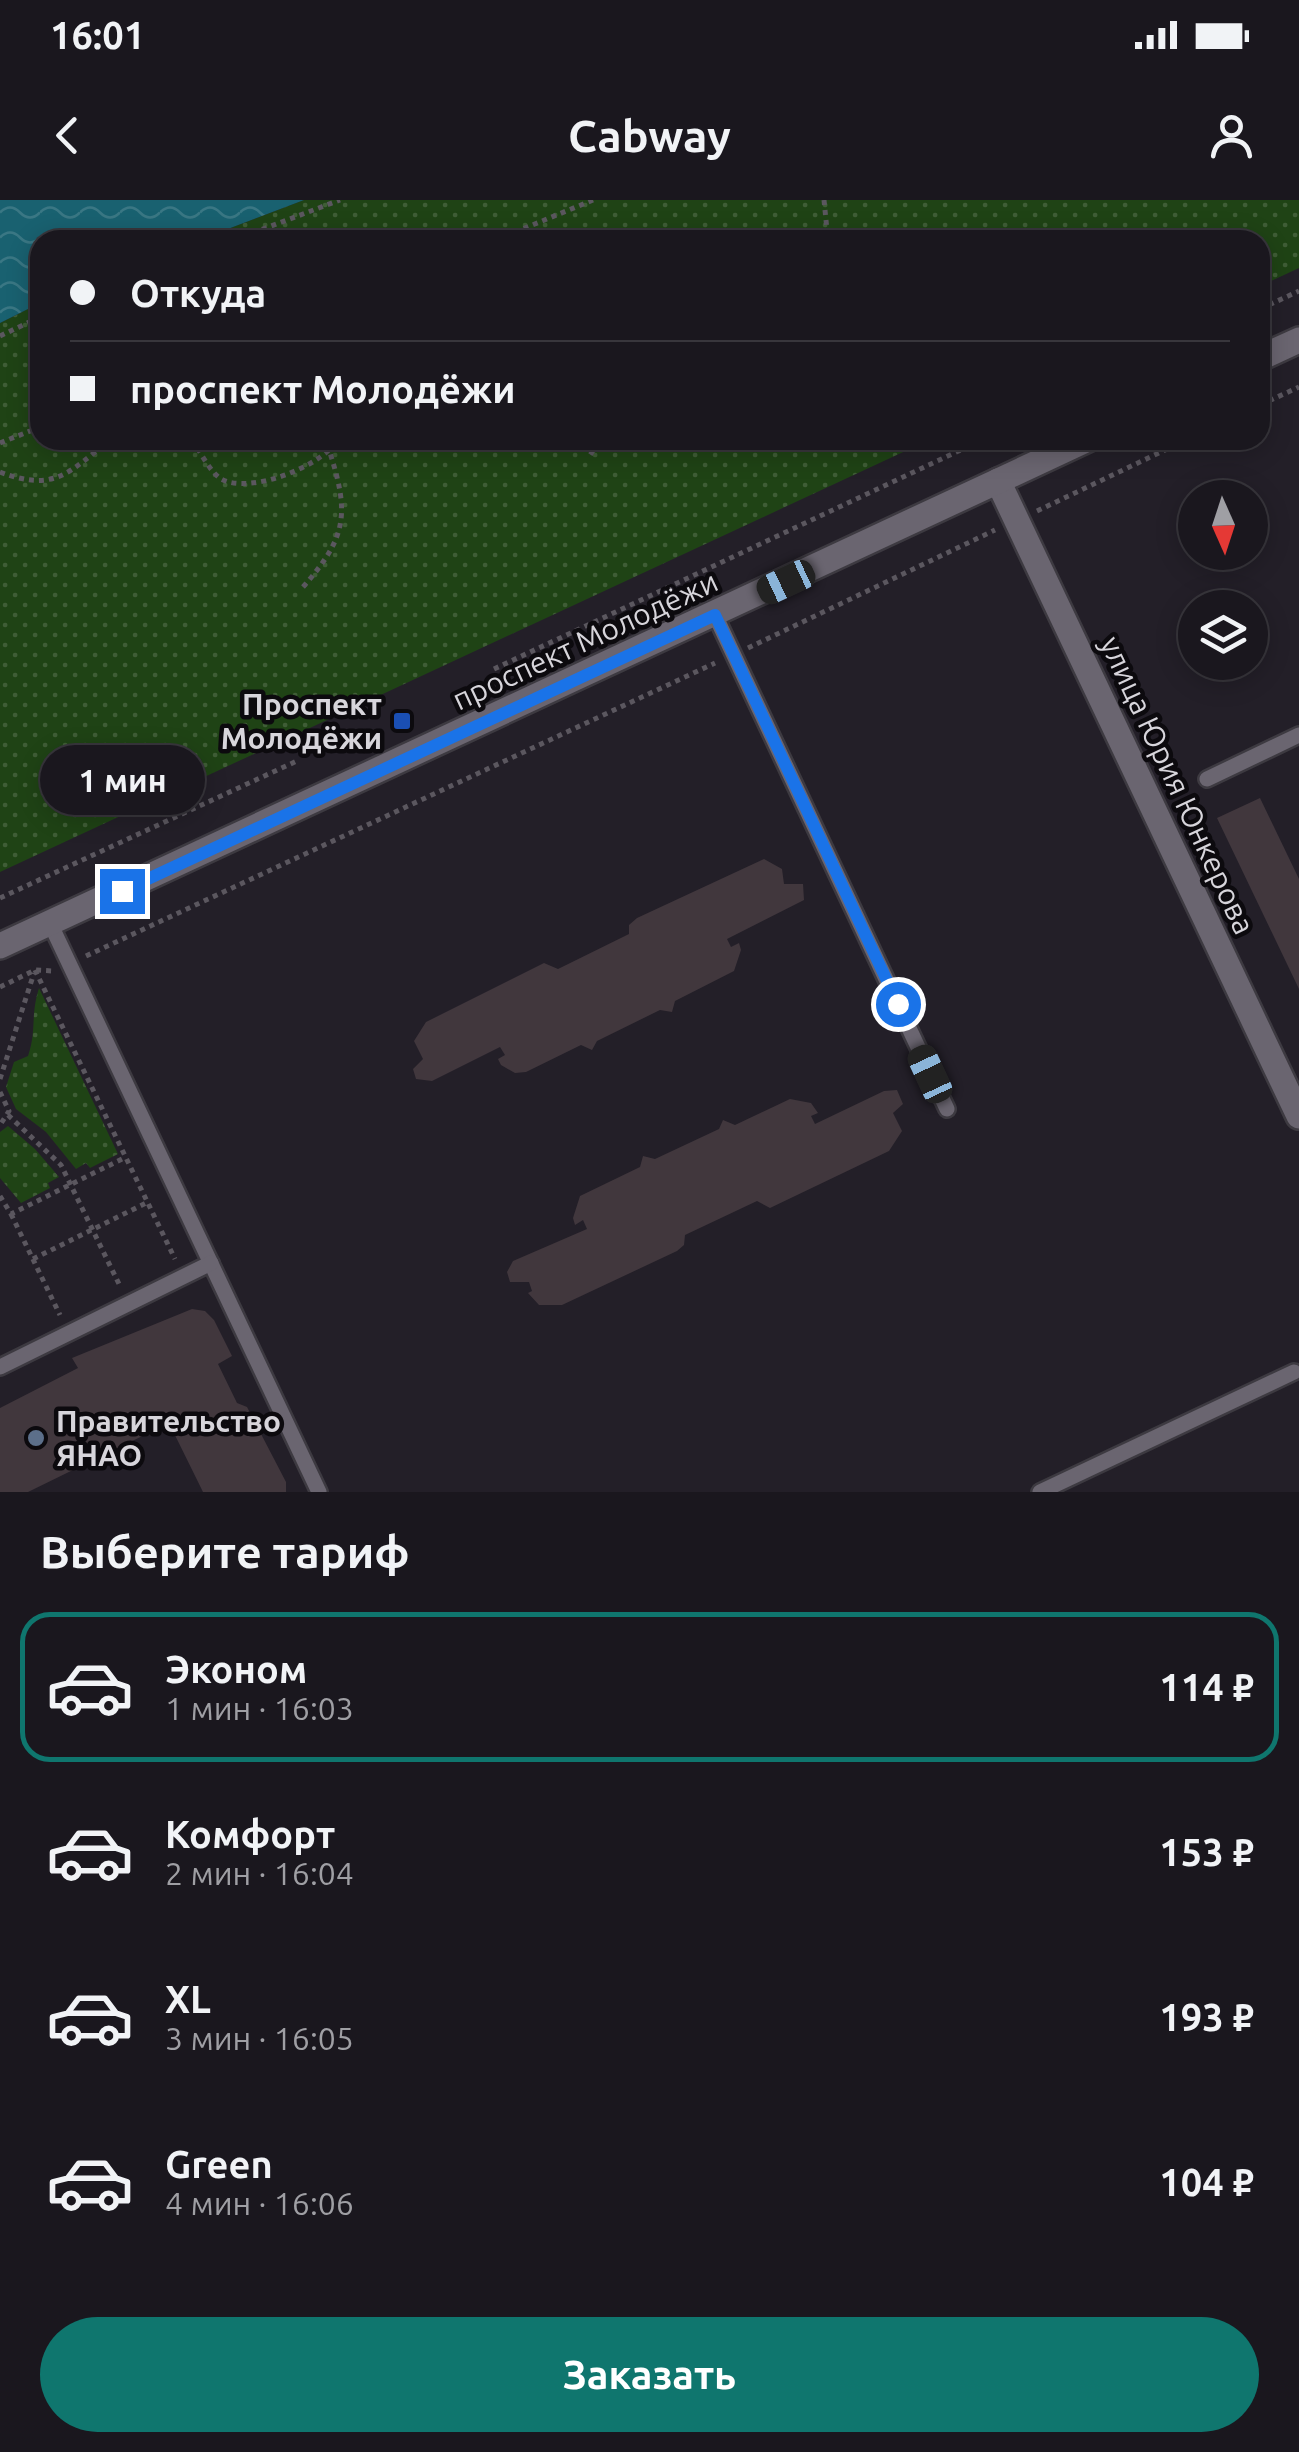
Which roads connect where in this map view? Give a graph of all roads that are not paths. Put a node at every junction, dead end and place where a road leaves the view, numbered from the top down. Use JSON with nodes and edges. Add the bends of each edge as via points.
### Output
{"nodes":[{"id":1,"x":1299,"y":340,"type":"edge"},
{"id":2,"x":1270,"y":353,"type":"edge"},
{"id":3,"x":1065,"y":450,"type":"edge"},
{"id":4,"x":998,"y":482,"type":"junction"},
{"id":5,"x":715,"y":615,"type":"junction"},
{"id":6,"x":1299,"y":735,"type":"edge"},
{"id":7,"x":1207,"y":779,"type":"dead end"},
{"id":8,"x":50,"y":923,"type":"junction"},
{"id":9,"x":0,"y":946,"type":"edge"},
{"id":10,"x":947,"y":1109,"type":"dead end"},
{"id":11,"x":1299,"y":1116,"type":"edge"},
{"id":12,"x":211,"y":1263,"type":"junction"},
{"id":13,"x":0,"y":1368,"type":"edge"},
{"id":14,"x":1294,"y":1372,"type":"dead end"},
{"id":15,"x":319,"y":1492,"type":"edge"},
{"id":16,"x":1040,"y":1492,"type":"edge"}],
"edges":[{"from":1,"to":2,"type":"street"},
{"from":3,"to":4,"type":"street","name":"проспект Молодёжи"},
{"from":4,"to":5,"type":"street","name":"проспект Молодёжи"},
{"from":4,"to":11,"type":"street","name":"улица Юрия Юнкерова"},
{"from":5,"to":8,"type":"street","name":"проспект Молодёжи"},
{"from":5,"to":10,"type":"lane"},
{"from":6,"to":7,"type":"lane"},
{"from":8,"to":9,"type":"street","name":"проспект Молодёжи"},
{"from":8,"to":12,"type":"lane"},
{"from":12,"to":13,"type":"lane"},
{"from":12,"to":15,"type":"lane"},
{"from":14,"to":16,"type":"lane"}]}
